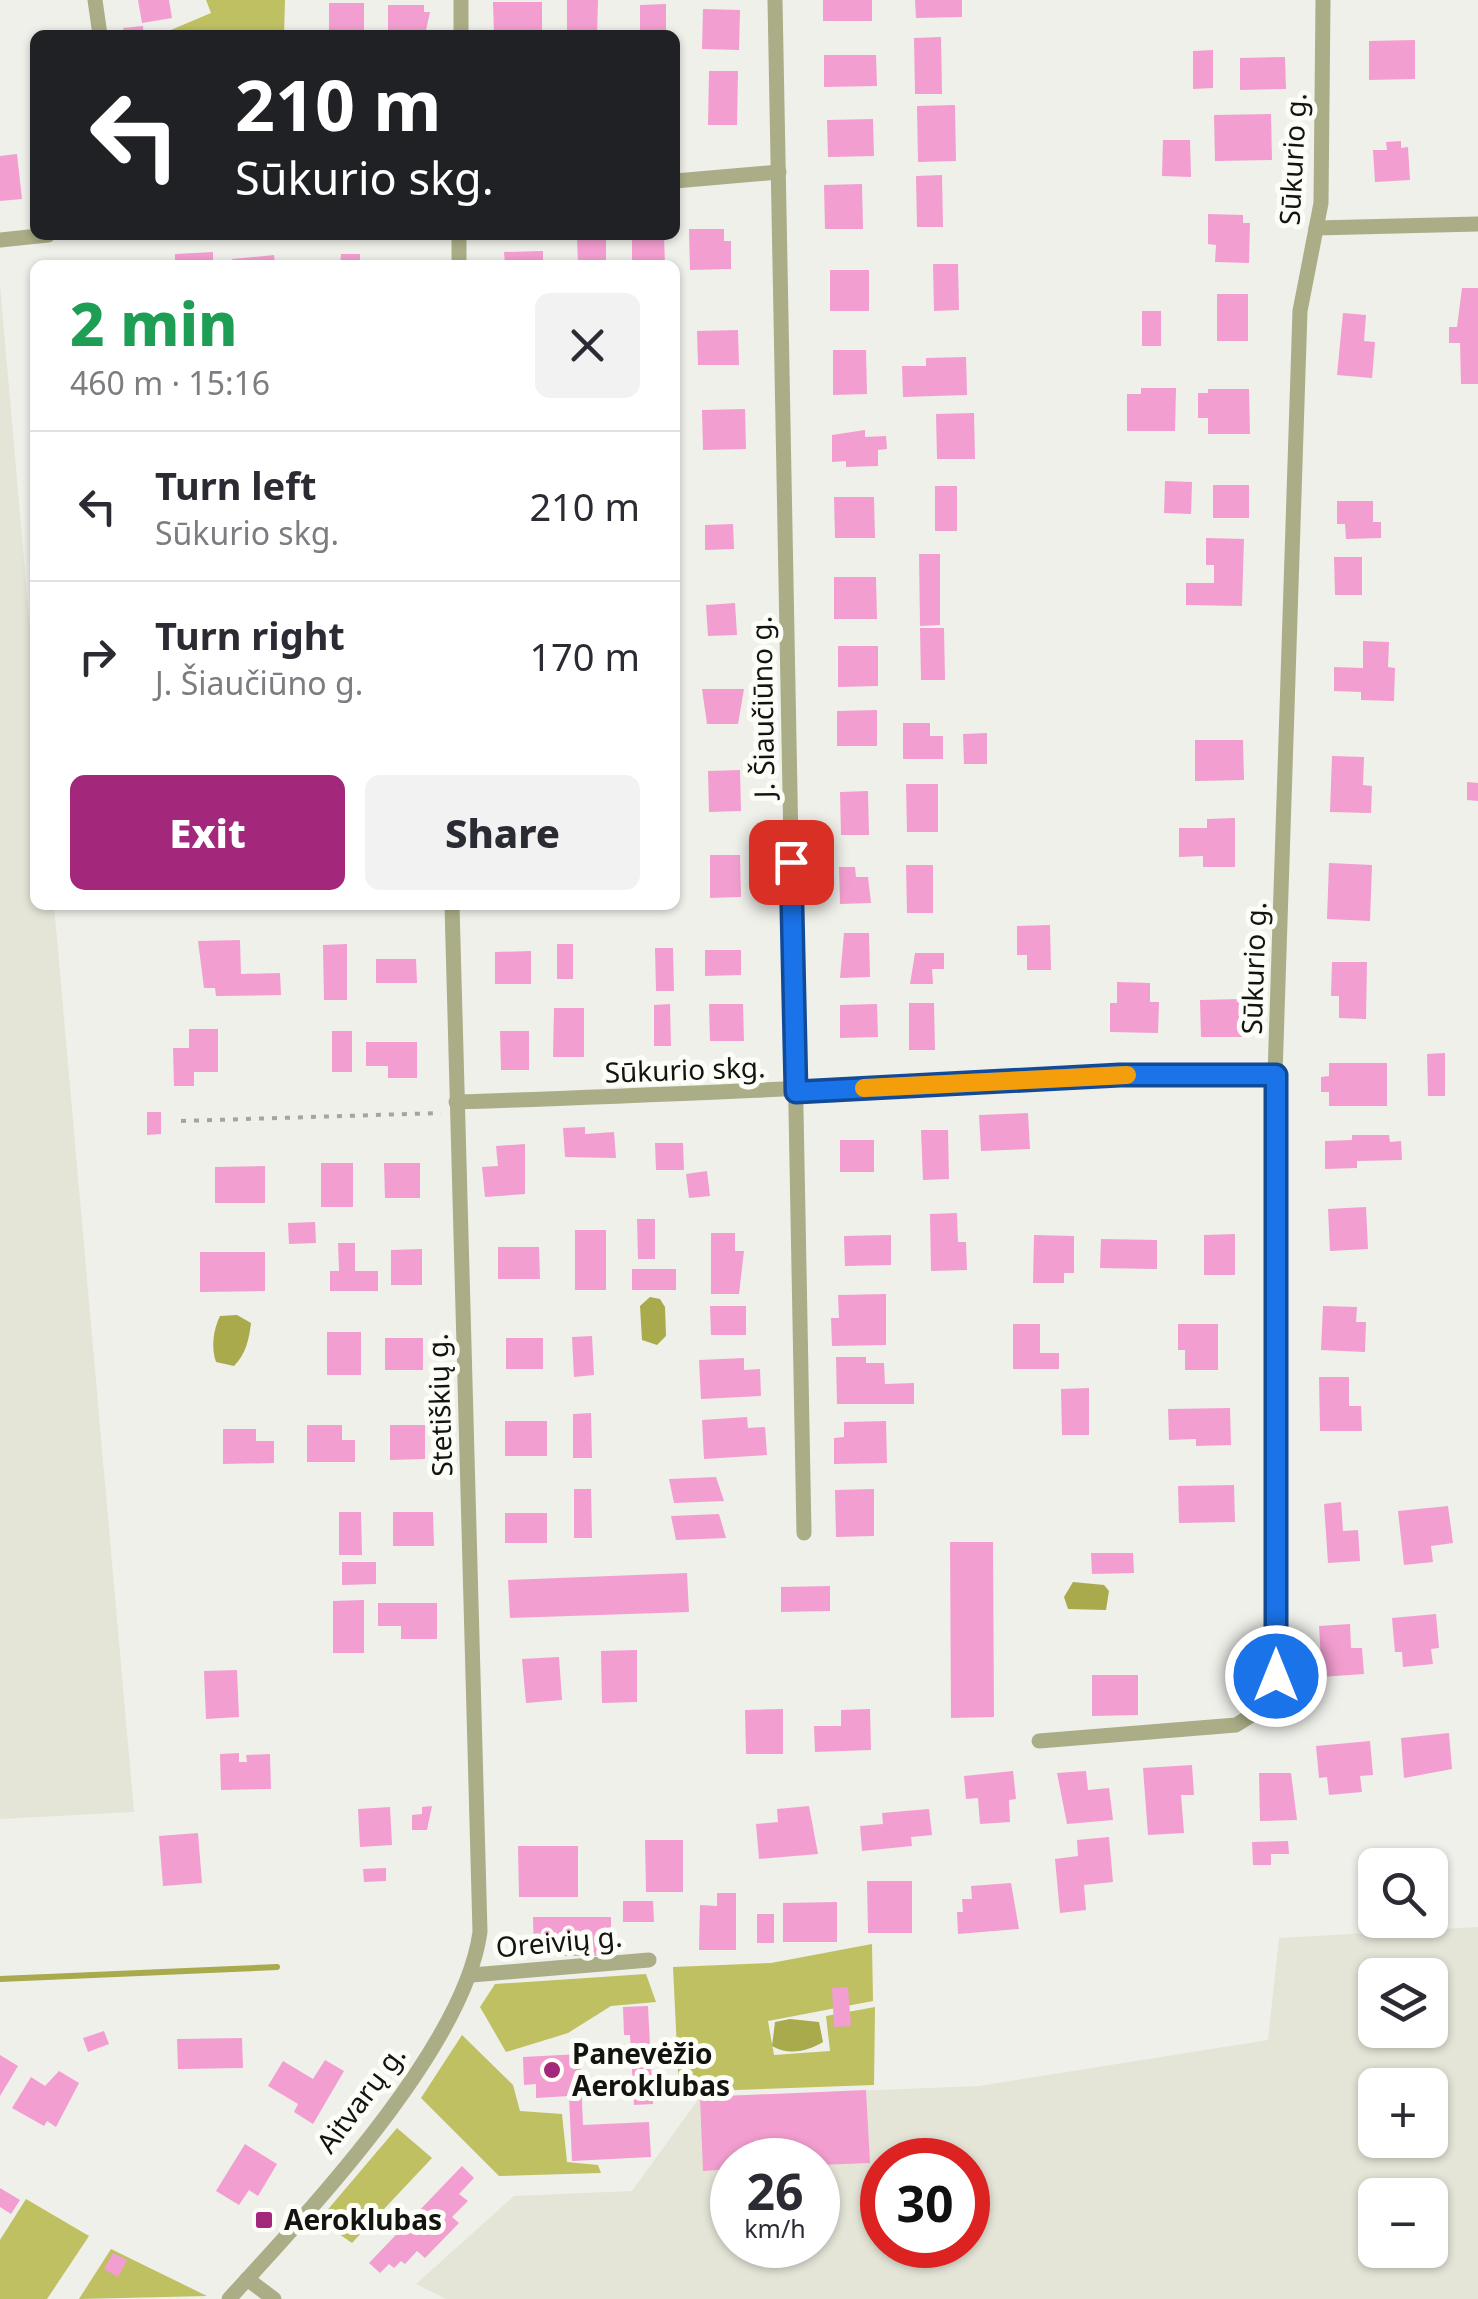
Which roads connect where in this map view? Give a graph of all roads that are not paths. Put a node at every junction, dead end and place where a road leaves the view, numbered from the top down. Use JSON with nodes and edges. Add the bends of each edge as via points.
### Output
{"nodes":[{"id":1,"x":95,"y":0,"type":"edge"},
{"id":2,"x":460,"y":0,"type":"edge"},
{"id":3,"x":776,"y":0,"type":"edge"},
{"id":4,"x":1323,"y":0,"type":"edge"},
{"id":5,"x":99,"y":30,"type":"edge"},
{"id":6,"x":460,"y":30,"type":"edge"},
{"id":7,"x":779,"y":172,"type":"junction"},
{"id":8,"x":680,"y":181,"type":"edge"},
{"id":9,"x":1478,"y":224,"type":"edge"},
{"id":10,"x":1316,"y":228,"type":"junction"},
{"id":11,"x":30,"y":237,"type":"edge"},
{"id":12,"x":0,"y":240,"type":"edge"},
{"id":13,"x":452,"y":910,"type":"edge"},
{"id":14,"x":1276,"y":1075,"type":"junction"},
{"id":15,"x":796,"y":1092,"type":"junction"},
{"id":16,"x":456,"y":1107,"type":"junction"},
{"id":17,"x":804,"y":1533,"type":"dead end"},
{"id":18,"x":1039,"y":1741,"type":"dead end"},
{"id":19,"x":479,"y":1904,"type":"joint"},
{"id":20,"x":649,"y":1960,"type":"dead end"},
{"id":21,"x":472,"y":1974,"type":"junction"},
{"id":22,"x":247,"y":2279,"type":"junction"},
{"id":23,"x":229,"y":2299,"type":"edge"},
{"id":24,"x":274,"y":2299,"type":"edge"}],
"edges":[{"from":1,"to":5,"type":"street"},
{"from":2,"to":6,"type":"street"},
{"from":3,"to":7,"type":"street","name":"J. Šiaučiūno g."},
{"from":4,"to":10,"type":"street","name":"Sūkurio g."},
{"from":7,"to":8,"type":"street"},
{"from":7,"to":15,"type":"street","name":"J. Šiaučiūno g."},
{"from":9,"to":10,"type":"street"},
{"from":10,"to":14,"type":"street","name":"Sūkurio g.","via":[[1300,311]]},
{"from":11,"to":12,"type":"street"},
{"from":13,"to":16,"type":"street","name":"Stetiškių g."},
{"from":14,"to":15,"type":"street","name":"Sūkurio skg.","via":[[1120,1075]]},
{"from":14,"to":18,"type":"street","name":"Sūkurio g.","via":[[1276,1676],[1260,1710],[1236,1725]]},
{"from":15,"to":16,"type":"street","name":"Sūkurio skg."},
{"from":15,"to":17,"type":"street","name":"J. Šiaučiūno g."},
{"from":16,"to":19,"type":"street","name":"Stetiškių g."},
{"from":19,"to":21,"type":"street","name":"Aitvarų g."},
{"from":20,"to":21,"type":"street","name":"Oreivių g."},
{"from":21,"to":22,"type":"street","name":"Aitvarų g.","via":[[400,2096]]},
{"from":22,"to":23,"type":"street","name":"Aitvarų g."},
{"from":22,"to":24,"type":"street"}]}
